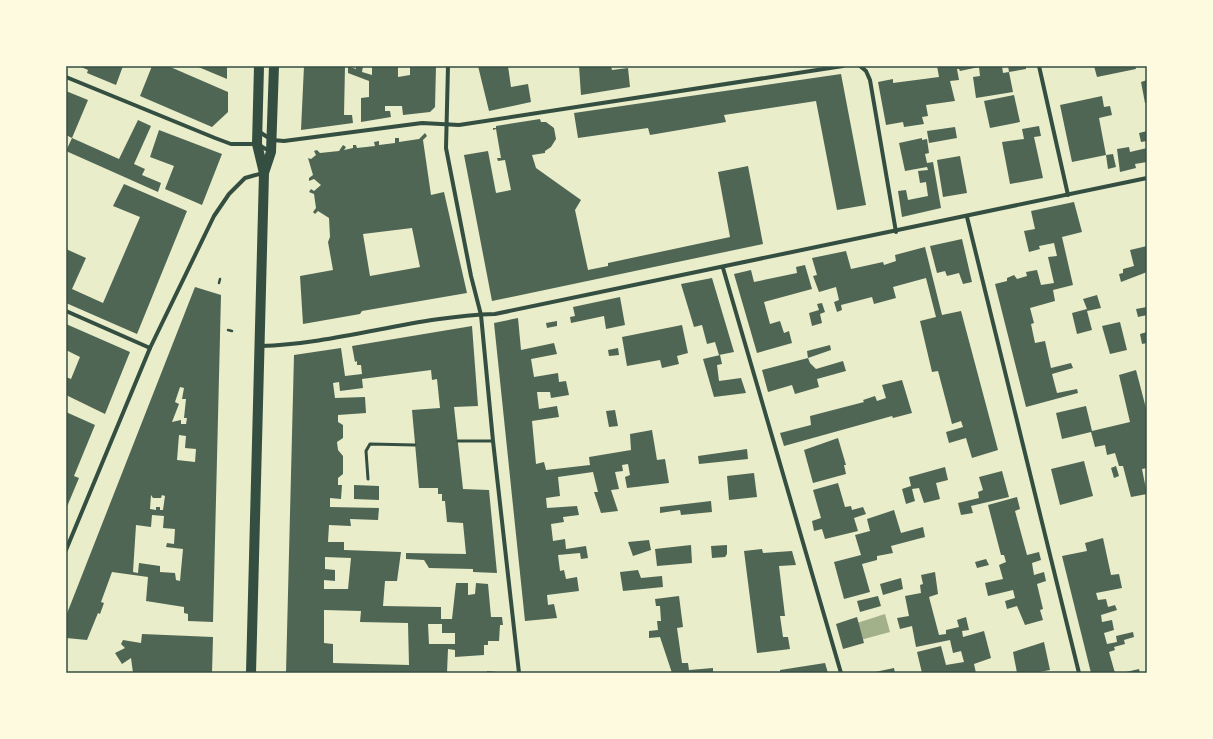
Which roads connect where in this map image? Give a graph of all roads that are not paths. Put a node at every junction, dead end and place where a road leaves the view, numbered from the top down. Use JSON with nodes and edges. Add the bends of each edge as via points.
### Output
{"nodes":[{"id":1,"x":259,"y":66,"type":"edge"},
{"id":2,"x":274,"y":66,"type":"edge"},
{"id":3,"x":448,"y":66,"type":"edge"},
{"id":4,"x":843,"y":66,"type":"edge"},
{"id":5,"x":860,"y":66,"type":"edge"},
{"id":6,"x":1039,"y":66,"type":"edge"},
{"id":7,"x":66,"y":77,"type":"edge"},
{"id":8,"x":446,"y":125,"type":"junction"},
{"id":9,"x":258,"y":131,"type":"junction"},
{"id":10,"x":272,"y":140,"type":"junction"},
{"id":11,"x":257,"y":144,"type":"junction"},
{"id":12,"x":271,"y":152,"type":"junction"},
{"id":13,"x":264,"y":173,"type":"junction"},
{"id":14,"x":1147,"y":178,"type":"edge"},
{"id":15,"x":1068,"y":195,"type":"junction"},
{"id":16,"x":967,"y":217,"type":"junction"},
{"id":17,"x":896,"y":232,"type":"junction"},
{"id":18,"x":723,"y":268,"type":"junction"},
{"id":19,"x":66,"y":311,"type":"edge"},
{"id":20,"x":481,"y":314,"type":"junction"},
{"id":21,"x":259,"y":346,"type":"junction"},
{"id":22,"x":150,"y":348,"type":"junction"},
{"id":23,"x":493,"y":440,"type":"junction"},
{"id":24,"x":458,"y":441,"type":"dead end"},
{"id":25,"x":415,"y":445,"type":"dead end"},
{"id":26,"x":368,"y":479,"type":"dead end"},
{"id":27,"x":68,"y":541,"type":"edge"},
{"id":28,"x":66,"y":550,"type":"edge"},
{"id":29,"x":251,"y":673,"type":"edge"},
{"id":30,"x":519,"y":673,"type":"edge"},
{"id":31,"x":841,"y":673,"type":"edge"},
{"id":32,"x":1079,"y":673,"type":"edge"}],
"edges":[{"from":1,"to":9,"type":"main road"},
{"from":2,"to":10,"type":"main road"},
{"from":3,"to":8,"type":"street"},
{"from":4,"to":8,"type":"street"},
{"from":5,"to":17,"type":"street","via":[[870,80]]},
{"from":6,"to":15,"type":"street"},
{"from":7,"to":11,"type":"street","via":[[231,144]]},
{"from":8,"to":10,"type":"street","via":[[422,123],[284,141]]},
{"from":8,"to":20,"type":"street","via":[[446,148]]},
{"from":9,"to":10,"type":"street"},
{"from":9,"to":11,"type":"main road"},
{"from":10,"to":12,"type":"main road"},
{"from":11,"to":12,"type":"street"},
{"from":11,"to":13,"type":"main road"},
{"from":12,"to":13,"type":"main road"},
{"from":13,"to":21,"type":"main road"},
{"from":13,"to":22,"type":"street","via":[[245,178],[229,194],[214,216]]},
{"from":14,"to":15,"type":"street"},
{"from":15,"to":16,"type":"street"},
{"from":16,"to":17,"type":"street"},
{"from":16,"to":32,"type":"street"},
{"from":17,"to":18,"type":"street"},
{"from":18,"to":20,"type":"street","via":[[495,314]]},
{"from":18,"to":31,"type":"street"},
{"from":19,"to":22,"type":"street"},
{"from":20,"to":21,"type":"street","via":[[428,319],[308,343]]},
{"from":20,"to":23,"type":"street"},
{"from":21,"to":29,"type":"main road"},
{"from":22,"to":27,"type":"street"},
{"from":23,"to":24,"type":"lane"},
{"from":23,"to":30,"type":"street"},
{"from":25,"to":26,"type":"lane","via":[[370,444],[366,451]]},
{"from":27,"to":28,"type":"street"}]}
